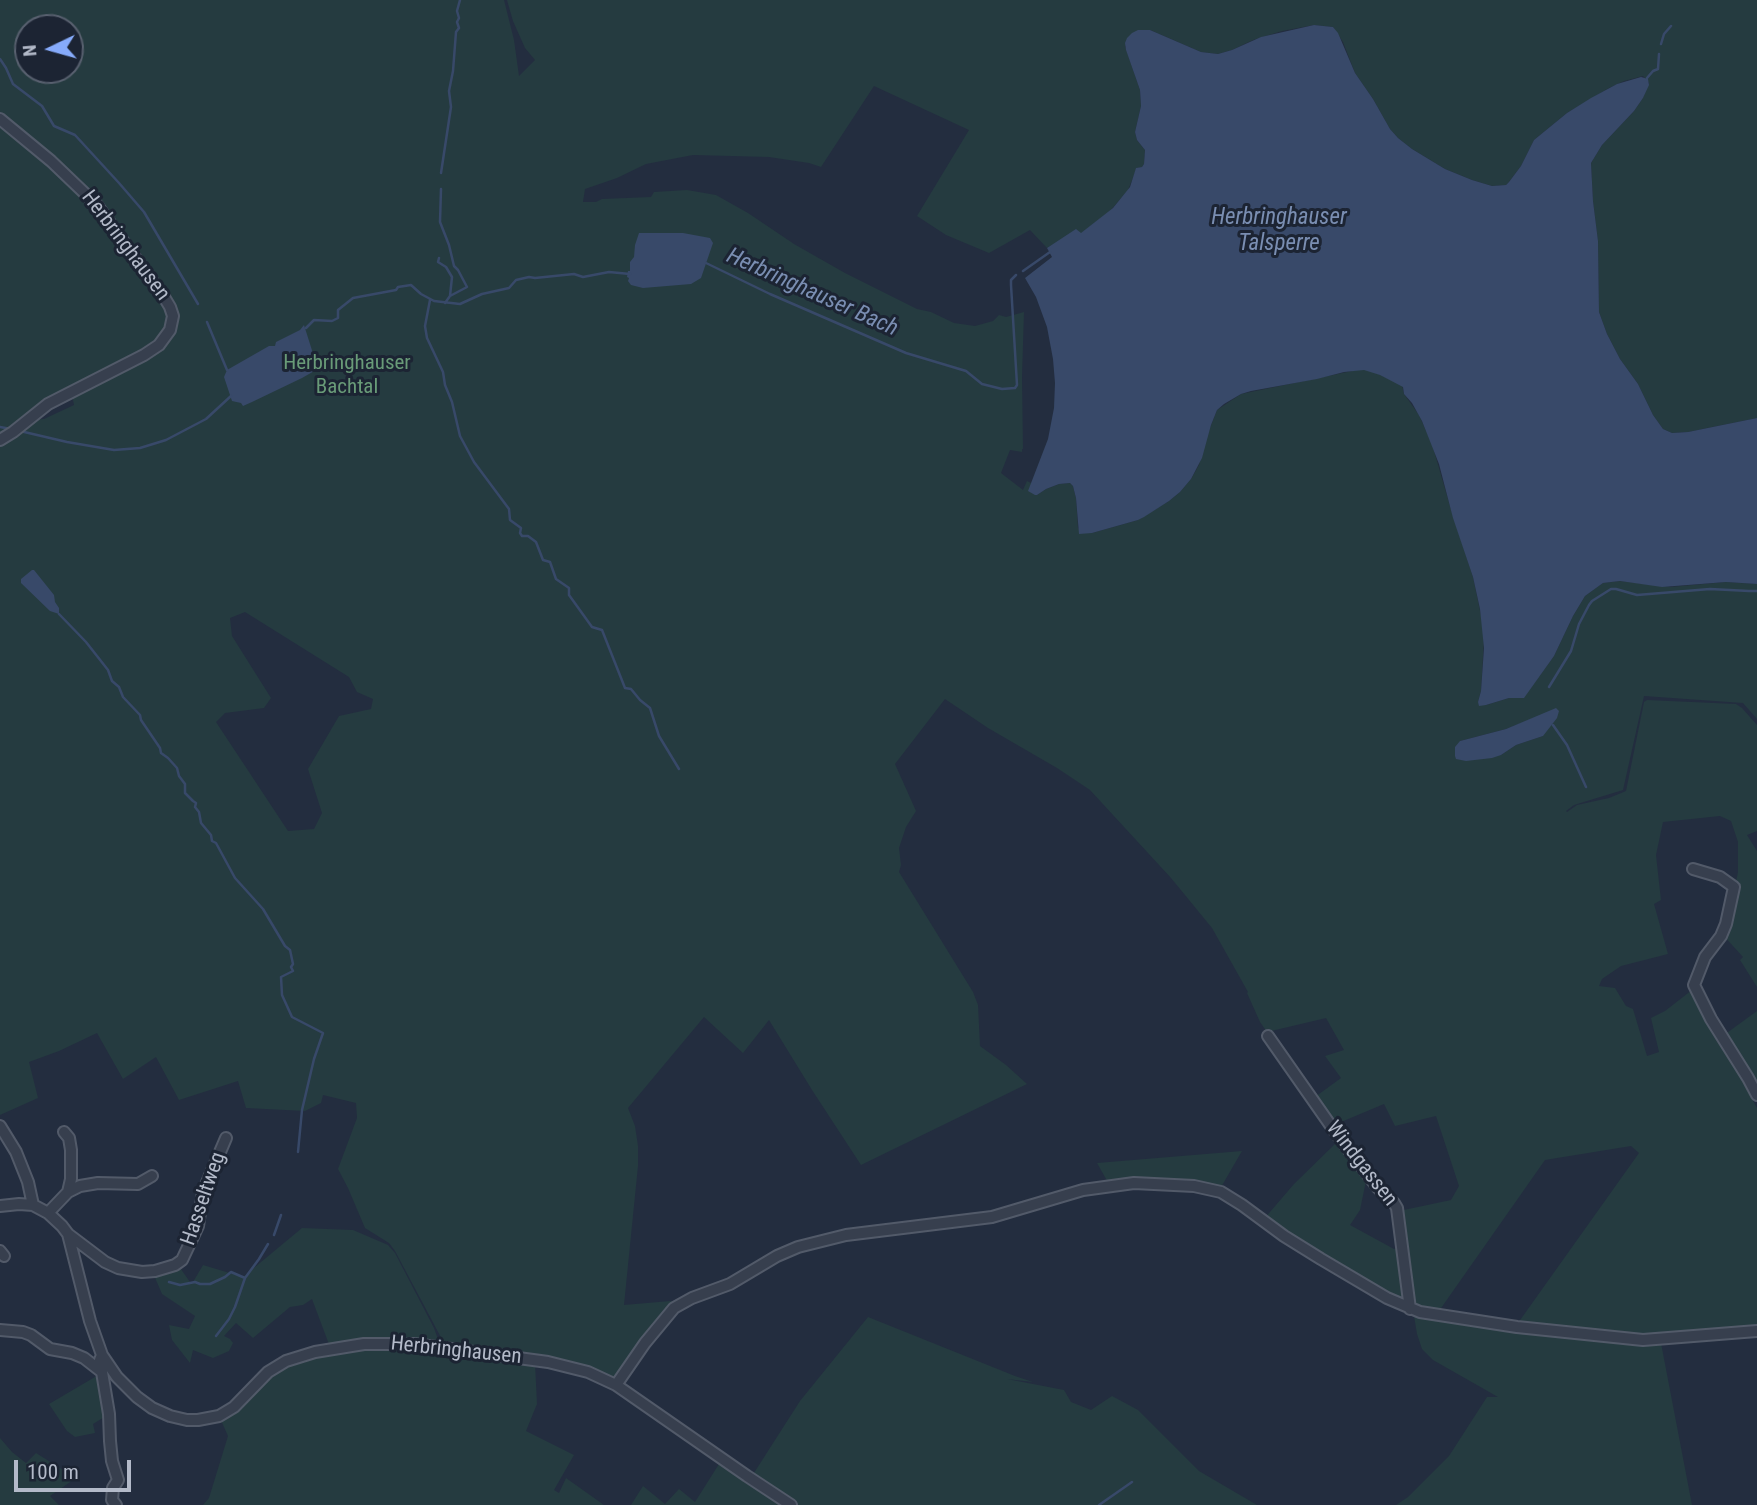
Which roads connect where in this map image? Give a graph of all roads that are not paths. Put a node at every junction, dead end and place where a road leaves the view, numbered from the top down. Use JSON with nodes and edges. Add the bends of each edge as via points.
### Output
{"nodes":[{"id":1,"x":0,"y":120,"type":"edge"},
{"id":2,"x":0,"y":440,"type":"edge"},
{"id":3,"x":1693,"y":869,"type":"dead end"},
{"id":4,"x":1268,"y":1036,"type":"dead end"},
{"id":5,"x":1757,"y":1095,"type":"edge"},
{"id":6,"x":0,"y":1126,"type":"edge"},
{"id":7,"x":64,"y":1132,"type":"dead end"},
{"id":8,"x":226,"y":1138,"type":"dead end"},
{"id":9,"x":152,"y":1177,"type":"dead end"},
{"id":10,"x":68,"y":1192,"type":"junction"},
{"id":11,"x":33,"y":1205,"type":"junction"},
{"id":12,"x":0,"y":1206,"type":"edge"},
{"id":13,"x":48,"y":1213,"type":"junction"},
{"id":14,"x":68,"y":1234,"type":"junction"},
{"id":15,"x":1410,"y":1309,"type":"junction"},
{"id":16,"x":0,"y":1330,"type":"edge"},
{"id":17,"x":1757,"y":1331,"type":"edge"},
{"id":18,"x":102,"y":1354,"type":"junction"},
{"id":19,"x":102,"y":1371,"type":"junction"},
{"id":20,"x":117,"y":1377,"type":"junction"},
{"id":21,"x":616,"y":1385,"type":"junction"},
{"id":22,"x":116,"y":1505,"type":"edge"},
{"id":23,"x":791,"y":1505,"type":"edge"}],
"edges":[{"from":1,"to":2,"type":"street","name":"Herbringhausen","via":[[97,205],[173,316],[159,345],[48,404]]},
{"from":3,"to":5,"type":"street","via":[[1720,877],[1734,887],[1726,924],[1694,985]]},
{"from":4,"to":15,"type":"street","name":"Windgassen","via":[[1338,1136],[1397,1208]]},
{"from":6,"to":11,"type":"street","via":[[19,1160]]},
{"from":7,"to":10,"type":"street","via":[[71,1150]]},
{"from":8,"to":14,"type":"street","name":"Hasseltweg","via":[[203,1192],[198,1226],[175,1265],[142,1272],[118,1268]]},
{"from":9,"to":10,"type":"street","via":[[138,1184],[98,1183]]},
{"from":10,"to":13,"type":"street"},
{"from":11,"to":12,"type":"street"},
{"from":11,"to":13,"type":"street","name":"Herbringhausen"},
{"from":13,"to":14,"type":"street","name":"Herbringhausen"},
{"from":14,"to":18,"type":"street","name":"Herbringhausen"},
{"from":15,"to":17,"type":"street","via":[[1517,1327],[1643,1340]]},
{"from":15,"to":21,"type":"street","via":[[1321,1259],[1221,1192],[1167,1184],[1107,1185],[992,1217],[846,1235],[791,1250],[674,1308]]},
{"from":16,"to":19,"type":"street","name":"Herbringhausen","via":[[31,1335],[50,1349],[72,1353]]},
{"from":18,"to":19,"type":"street","name":"Herbringhausen"},
{"from":18,"to":20,"type":"street","name":"Herbringhausen"},
{"from":19,"to":20,"type":"street","name":"Herbringhausen"},
{"from":19,"to":22,"type":"street","name":"Herbringhausen","via":[[118,1480],[112,1494]]},
{"from":20,"to":21,"type":"street","name":"Herbringhausen","via":[[152,1408],[198,1420],[234,1407],[268,1372],[286,1361],[364,1344],[414,1344],[555,1363]]},
{"from":21,"to":23,"type":"street","name":"Herbringhausen"}]}
